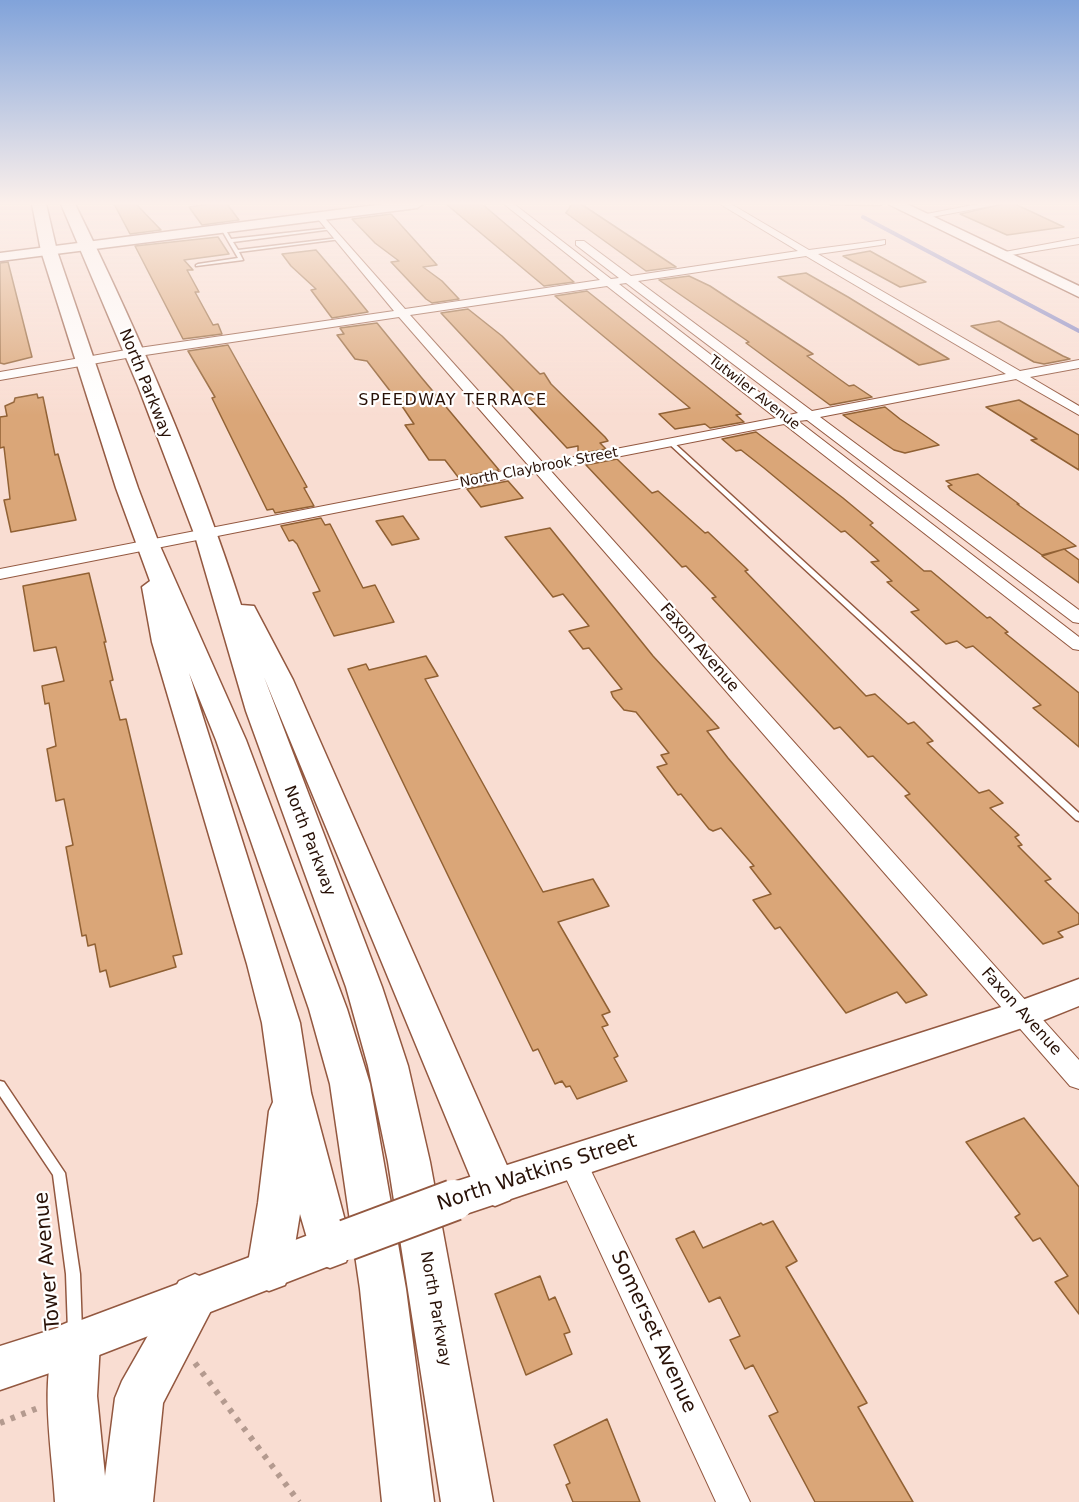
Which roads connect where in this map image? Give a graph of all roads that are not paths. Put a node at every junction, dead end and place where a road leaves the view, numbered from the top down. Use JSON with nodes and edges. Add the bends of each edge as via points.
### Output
{"nodes":[{"id":1,"x":57,"y":274,"type":"edge"},
{"id":2,"x":100,"y":274,"type":"edge"},
{"id":3,"x":369,"y":274,"type":"edge"},
{"id":4,"x":599,"y":274,"type":"edge"},
{"id":5,"x":621,"y":274,"type":"edge"},
{"id":6,"x":668,"y":274,"type":"edge"},
{"id":7,"x":845,"y":274,"type":"edge"},
{"id":8,"x":1041,"y":274,"type":"edge"},
{"id":9,"x":629,"y":280,"type":"junction"},
{"id":10,"x":610,"y":283,"type":"junction"},
{"id":11,"x":1079,"y":292,"type":"edge"},
{"id":12,"x":403,"y":314,"type":"junction"},
{"id":13,"x":132,"y":353,"type":"junction"},
{"id":14,"x":87,"y":362,"type":"junction"},
{"id":15,"x":1079,"y":364,"type":"edge"},
{"id":16,"x":1017,"y":375,"type":"junction"},
{"id":17,"x":0,"y":376,"type":"edge"},
{"id":18,"x":1079,"y":411,"type":"edge"},
{"id":19,"x":809,"y":414,"type":"junction"},
{"id":20,"x":786,"y":418,"type":"junction"},
{"id":21,"x":670,"y":442,"type":"junction"},
{"id":22,"x":540,"y":468,"type":"junction"},
{"id":23,"x":207,"y":536,"type":"junction"},
{"id":24,"x":148,"y":546,"type":"junction"},
{"id":25,"x":0,"y":574,"type":"edge"},
{"id":26,"x":1024,"y":576,"type":"junction"},
{"id":27,"x":999,"y":583,"type":"junction"},
{"id":28,"x":1079,"y":618,"type":"edge"},
{"id":29,"x":1079,"y":645,"type":"edge"},
{"id":30,"x":1079,"y":818,"type":"edge"},
{"id":31,"x":1079,"y":992,"type":"edge"},
{"id":32,"x":1022,"y":1014,"type":"junction"},
{"id":33,"x":1079,"y":1078,"type":"edge"},
{"id":34,"x":0,"y":1086,"type":"edge"},
{"id":35,"x":291,"y":1093,"type":"junction"},
{"id":36,"x":572,"y":1161,"type":"junction"},
{"id":37,"x":495,"y":1186,"type":"junction"},
{"id":38,"x":339,"y":1243,"type":"junction"},
{"id":39,"x":269,"y":1269,"type":"junction"},
{"id":40,"x":195,"y":1297,"type":"junction"},
{"id":41,"x":76,"y":1343,"type":"junction"},
{"id":42,"x":0,"y":1368,"type":"edge"},
{"id":43,"x":81,"y":1502,"type":"edge"},
{"id":44,"x":127,"y":1502,"type":"edge"},
{"id":45,"x":408,"y":1502,"type":"edge"},
{"id":46,"x":466,"y":1502,"type":"edge"},
{"id":47,"x":733,"y":1502,"type":"edge"}],
"edges":[{"from":1,"to":14,"type":"main road"},
{"from":2,"to":13,"type":"main road","name":"North Parkway"},
{"from":3,"to":12,"type":"street","name":"Faxon Avenue"},
{"from":4,"to":10,"type":"street","name":"Tutwiler Avenue"},
{"from":5,"to":9,"type":"street","name":"Tutwiler Avenue"},
{"from":6,"to":9,"type":"street"},
{"from":7,"to":16,"type":"street"},
{"from":8,"to":11,"type":"main road"},
{"from":9,"to":10,"type":"street"},
{"from":9,"to":19,"type":"street","name":"Tutwiler Avenue"},
{"from":10,"to":12,"type":"street"},
{"from":10,"to":20,"type":"street","name":"Tutwiler Avenue"},
{"from":12,"to":13,"type":"street"},
{"from":12,"to":22,"type":"street","name":"Faxon Avenue"},
{"from":13,"to":14,"type":"street"},
{"from":13,"to":23,"type":"main road","name":"North Parkway"},
{"from":14,"to":17,"type":"street"},
{"from":14,"to":24,"type":"main road"},
{"from":15,"to":16,"type":"street","name":"North Claybrook Street"},
{"from":16,"to":18,"type":"street"},
{"from":16,"to":19,"type":"street","name":"North Claybrook Street"},
{"from":19,"to":20,"type":"street","name":"North Claybrook Street"},
{"from":19,"to":26,"type":"street","name":"Tutwiler Avenue"},
{"from":20,"to":21,"type":"street","name":"North Claybrook Street"},
{"from":20,"to":27,"type":"street","name":"Tutwiler Avenue"},
{"from":21,"to":22,"type":"street","name":"North Claybrook Street"},
{"from":21,"to":30,"type":"lane"},
{"from":22,"to":23,"type":"street","name":"North Claybrook Street"},
{"from":22,"to":32,"type":"street","name":"Faxon Avenue"},
{"from":23,"to":24,"type":"street","name":"North Claybrook Street"},
{"from":23,"to":37,"type":"main road","via":[[279,680]]},
{"from":23,"to":46,"type":"main road","name":"North Parkway","via":[[260,711],[364,987],[388,1066],[411,1173]]},
{"from":24,"to":25,"type":"street","name":"North Claybrook Street"},
{"from":24,"to":35,"type":"main road","via":[[165,642],[281,1023]]},
{"from":24,"to":45,"type":"main road","via":[[231,740],[351,1084],[383,1289]]},
{"from":26,"to":27,"type":"street"},
{"from":26,"to":28,"type":"street","name":"Tutwiler Avenue"},
{"from":27,"to":29,"type":"street","name":"Tutwiler Avenue"},
{"from":31,"to":32,"type":"main road","name":"North Watkins Street"},
{"from":32,"to":33,"type":"street","name":"Faxon Avenue"},
{"from":32,"to":36,"type":"main road","name":"North Watkins Street"},
{"from":34,"to":41,"type":"lane","name":"Tower Avenue","via":[[59,1173],[73,1274]]},
{"from":35,"to":38,"type":"main road"},
{"from":35,"to":39,"type":"main road"},
{"from":36,"to":37,"type":"main road","name":"North Watkins Street"},
{"from":36,"to":47,"type":"street","name":"Somerset Avenue"},
{"from":37,"to":38,"type":"main road","name":"North Watkins Street","bridge":true},
{"from":38,"to":39,"type":"main road","name":"North Watkins Street"},
{"from":39,"to":40,"type":"main road","name":"North Watkins Street"},
{"from":40,"to":41,"type":"main road","name":"North Watkins Street"},
{"from":40,"to":44,"type":"main road","via":[[139,1398]]},
{"from":41,"to":42,"type":"main road","name":"North Watkins Street"},
{"from":41,"to":43,"type":"main road","via":[[73,1396]]}]}
